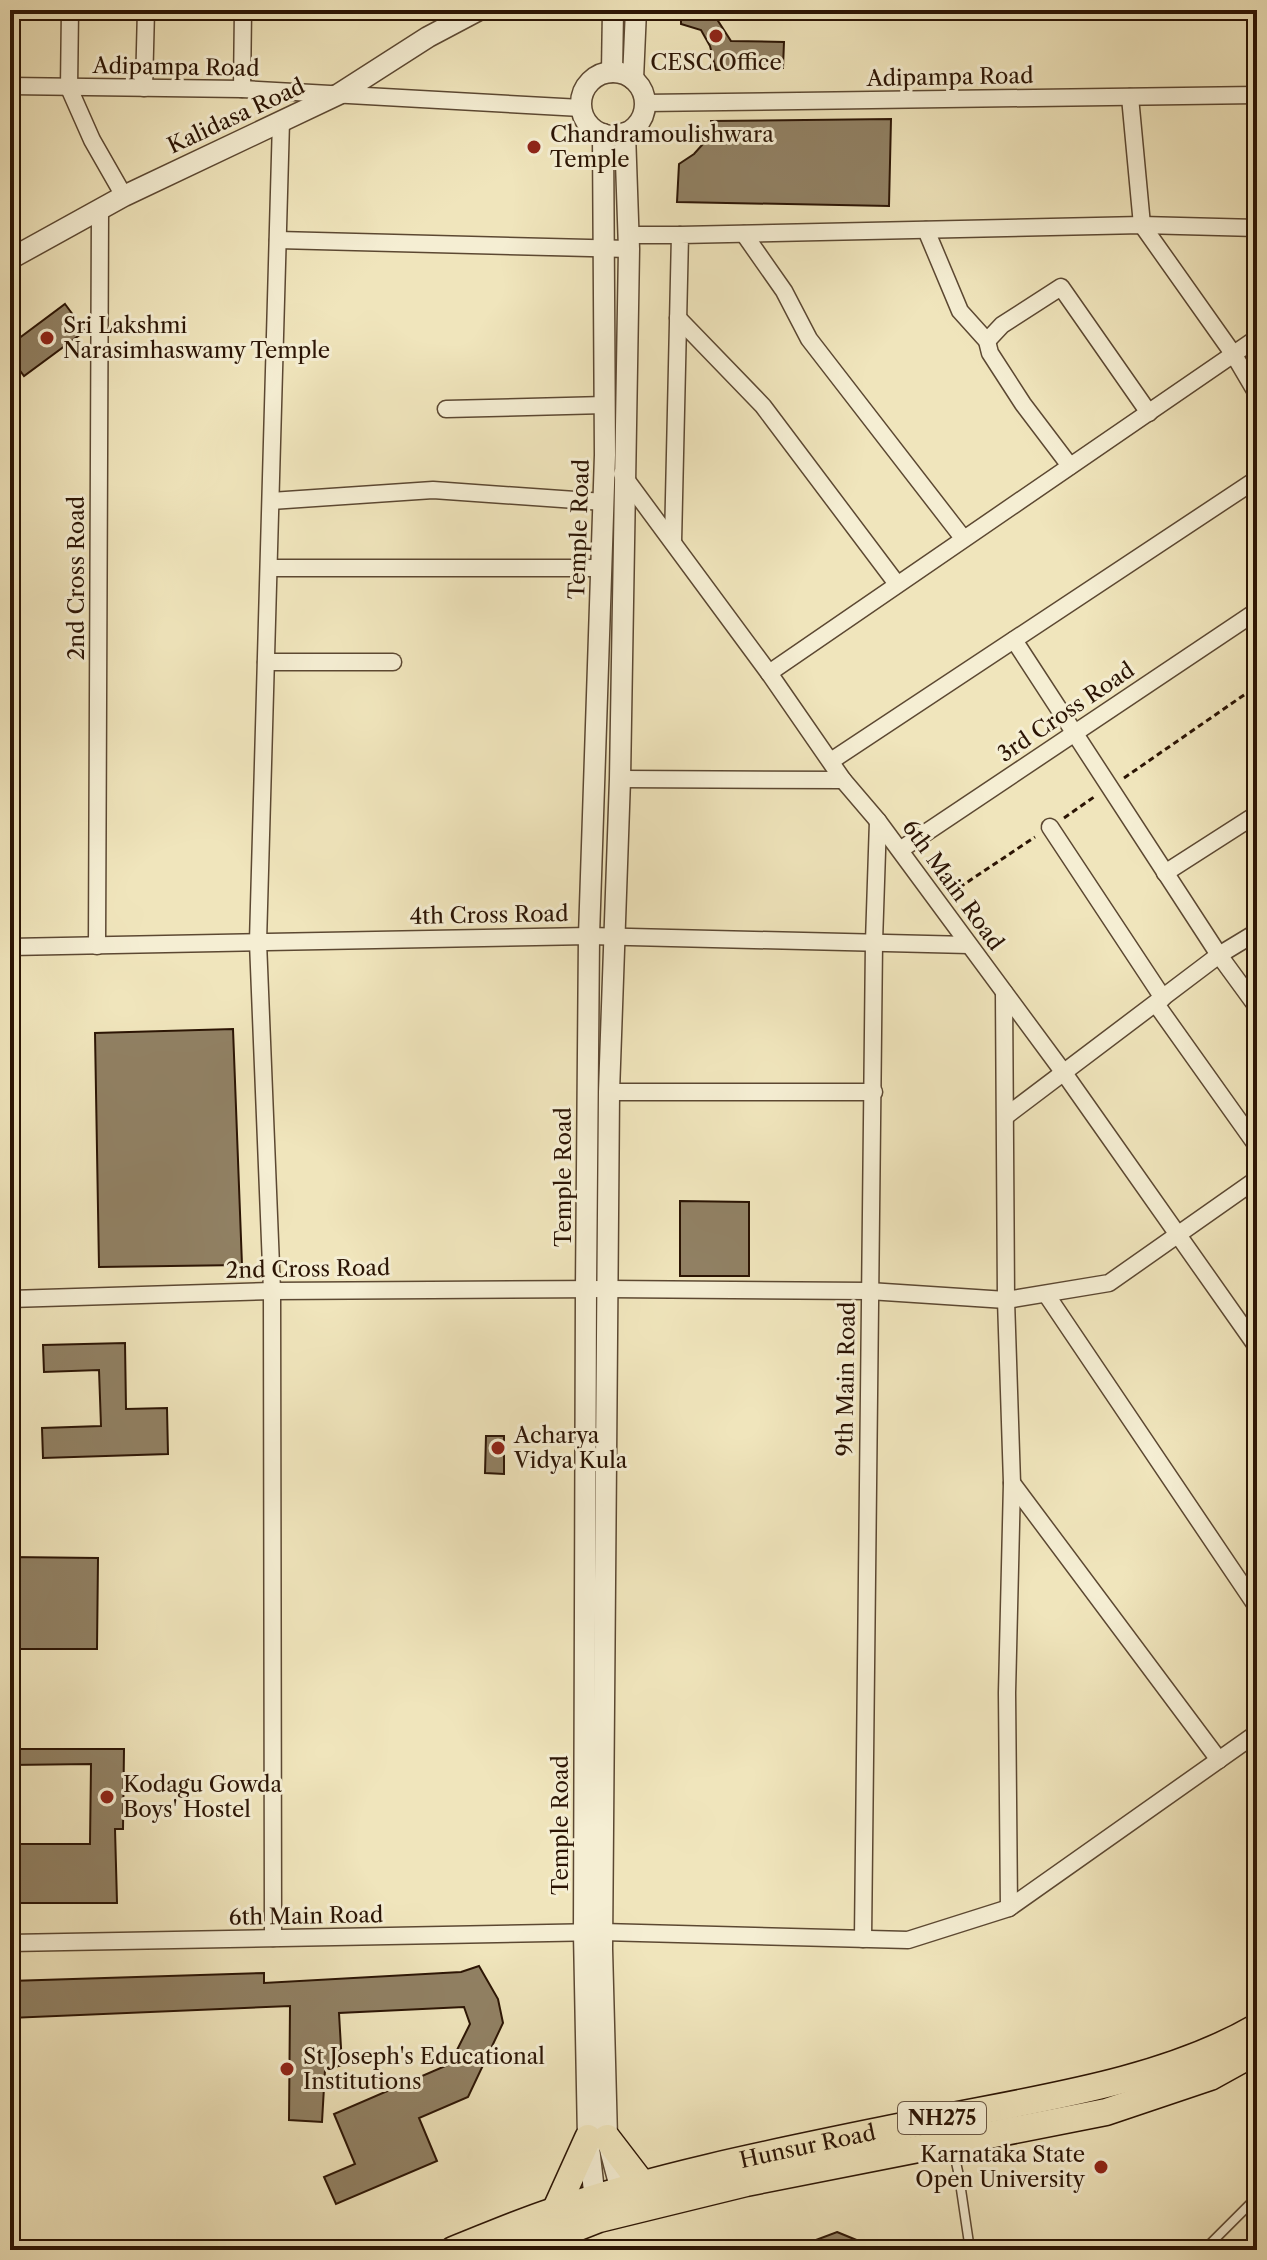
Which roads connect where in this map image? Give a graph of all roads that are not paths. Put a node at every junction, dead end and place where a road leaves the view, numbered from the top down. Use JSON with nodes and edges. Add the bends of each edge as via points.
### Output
{"nodes":[{"id":1,"x":70,"y":10,"type":"edge"},
{"id":2,"x":146,"y":10,"type":"edge"},
{"id":3,"x":243,"y":10,"type":"edge"},
{"id":4,"x":479,"y":10,"type":"edge"},
{"id":5,"x":613,"y":10,"type":"edge"},
{"id":6,"x":636,"y":10,"type":"edge"},
{"id":7,"x":612,"y":72,"type":"junction"},
{"id":8,"x":633,"y":79,"type":"junction"},
{"id":9,"x":10,"y":86,"type":"edge"},
{"id":10,"x":69,"y":88,"type":"junction"},
{"id":11,"x":144,"y":88,"type":"junction"},
{"id":12,"x":242,"y":89,"type":"junction"},
{"id":13,"x":339,"y":94,"type":"junction"},
{"id":14,"x":1257,"y":95,"type":"edge"},
{"id":15,"x":1130,"y":97,"type":"junction"},
{"id":16,"x":644,"y":103,"type":"junction"},
{"id":17,"x":581,"y":108,"type":"junction"},
{"id":18,"x":281,"y":121,"type":"junction"},
{"id":19,"x":625,"y":133,"type":"junction"},
{"id":20,"x":603,"y":134,"type":"junction"},
{"id":21,"x":124,"y":196,"type":"junction"},
{"id":22,"x":100,"y":211,"type":"junction"},
{"id":23,"x":1142,"y":225,"type":"junction"},
{"id":24,"x":1257,"y":228,"type":"edge"},
{"id":25,"x":926,"y":230,"type":"junction"},
{"id":26,"x":744,"y":234,"type":"junction"},
{"id":27,"x":680,"y":235,"type":"junction"},
{"id":28,"x":278,"y":240,"type":"junction"},
{"id":29,"x":629,"y":242,"type":"junction"},
{"id":30,"x":605,"y":247,"type":"junction"},
{"id":31,"x":10,"y":259,"type":"edge"},
{"id":32,"x":678,"y":318,"type":"junction"},
{"id":33,"x":1257,"y":338,"type":"edge"},
{"id":34,"x":987,"y":341,"type":"junction"},
{"id":35,"x":1234,"y":355,"type":"junction"},
{"id":36,"x":1257,"y":394,"type":"edge"},
{"id":37,"x":605,"y":405,"type":"junction"},
{"id":38,"x":446,"y":409,"type":"dead end"},
{"id":39,"x":1149,"y":413,"type":"junction"},
{"id":40,"x":605,"y":455,"type":"junction"},
{"id":41,"x":1070,"y":466,"type":"junction"},
{"id":42,"x":626,"y":478,"type":"junction"},
{"id":43,"x":1257,"y":479,"type":"edge"},
{"id":44,"x":271,"y":501,"type":"junction"},
{"id":45,"x":604,"y":502,"type":"junction"},
{"id":46,"x":963,"y":538,"type":"junction"},
{"id":47,"x":673,"y":542,"type":"junction"},
{"id":48,"x":269,"y":568,"type":"junction"},
{"id":49,"x":602,"y":568,"type":"junction"},
{"id":50,"x":897,"y":584,"type":"junction"},
{"id":51,"x":1257,"y":611,"type":"edge"},
{"id":52,"x":1014,"y":640,"type":"junction"},
{"id":53,"x":266,"y":662,"type":"junction"},
{"id":54,"x":393,"y":662,"type":"dead end"},
{"id":55,"x":769,"y":673,"type":"junction"},
{"id":56,"x":1074,"y":733,"type":"junction"},
{"id":57,"x":831,"y":761,"type":"junction"},
{"id":58,"x":620,"y":779,"type":"junction"},
{"id":59,"x":843,"y":780,"type":"junction"},
{"id":60,"x":1257,"y":814,"type":"edge"},
{"id":61,"x":878,"y":821,"type":"junction"},
{"id":62,"x":1050,"y":827,"type":"dead end"},
{"id":63,"x":900,"y":850,"type":"junction"},
{"id":64,"x":1165,"y":873,"type":"junction"},
{"id":65,"x":1257,"y":932,"type":"edge"},
{"id":66,"x":589,"y":936,"type":"junction"},
{"id":67,"x":616,"y":936,"type":"junction"},
{"id":68,"x":258,"y":942,"type":"junction"},
{"id":69,"x":874,"y":942,"type":"junction"},
{"id":70,"x":969,"y":945,"type":"junction"},
{"id":71,"x":97,"y":946,"type":"junction"},
{"id":72,"x":10,"y":947,"type":"edge"},
{"id":73,"x":1219,"y":955,"type":"junction"},
{"id":74,"x":1004,"y":992,"type":"junction"},
{"id":75,"x":1160,"y":1001,"type":"junction"},
{"id":76,"x":1257,"y":1007,"type":"edge"},
{"id":77,"x":1064,"y":1073,"type":"junction"},
{"id":78,"x":609,"y":1092,"type":"junction"},
{"id":79,"x":874,"y":1092,"type":"junction"},
{"id":80,"x":1006,"y":1116,"type":"junction"},
{"id":81,"x":1257,"y":1146,"type":"edge"},
{"id":82,"x":1257,"y":1179,"type":"edge"},
{"id":83,"x":1178,"y":1235,"type":"junction"},
{"id":84,"x":586,"y":1289,"type":"junction"},
{"id":85,"x":608,"y":1289,"type":"junction"},
{"id":86,"x":272,"y":1291,"type":"junction"},
{"id":87,"x":869,"y":1291,"type":"junction"},
{"id":88,"x":1046,"y":1294,"type":"junction"},
{"id":89,"x":10,"y":1299,"type":"edge"},
{"id":90,"x":1006,"y":1300,"type":"junction"},
{"id":91,"x":1257,"y":1347,"type":"edge"},
{"id":92,"x":1012,"y":1483,"type":"junction"},
{"id":93,"x":1257,"y":1607,"type":"edge"},
{"id":94,"x":1257,"y":1733,"type":"edge"},
{"id":95,"x":1219,"y":1760,"type":"junction"},
{"id":96,"x":1009,"y":1908,"type":"junction"},
{"id":97,"x":593,"y":1933,"type":"junction"},
{"id":98,"x":273,"y":1938,"type":"junction"},
{"id":99,"x":863,"y":1939,"type":"junction"},
{"id":100,"x":10,"y":1943,"type":"edge"},
{"id":101,"x":1257,"y":2027,"type":"edge"},
{"id":102,"x":1257,"y":2051,"type":"edge"},
{"id":103,"x":597,"y":2138,"type":"junction"},
{"id":104,"x":951,"y":2142,"type":"junction"},
{"id":105,"x":630,"y":2196,"type":"junction"},
{"id":106,"x":1257,"y":2197,"type":"edge"},
{"id":107,"x":596,"y":2209,"type":"junction"},
{"id":108,"x":555,"y":2211,"type":"junction"},
{"id":109,"x":453,"y":2250,"type":"edge"},
{"id":110,"x":520,"y":2250,"type":"edge"},
{"id":111,"x":970,"y":2250,"type":"edge"},
{"id":112,"x":1204,"y":2250,"type":"edge"}],
"edges":[{"from":1,"to":10,"type":"street"},
{"from":2,"to":11,"type":"street"},
{"from":3,"to":12,"type":"street"},
{"from":4,"to":13,"type":"street","name":"Kalidasa Road"},
{"from":5,"to":7,"type":"street"},
{"from":6,"to":8,"type":"street"},
{"from":7,"to":8,"type":"street"},
{"from":7,"to":17,"type":"street","via":[[587,84]]},
{"from":8,"to":16,"type":"street"},
{"from":9,"to":10,"type":"street","name":"Adipampa Road"},
{"from":10,"to":11,"type":"street","name":"Adipampa Road"},
{"from":10,"to":21,"type":"street"},
{"from":11,"to":12,"type":"street","name":"Adipampa Road"},
{"from":12,"to":13,"type":"street","name":"Adipampa Road"},
{"from":13,"to":17,"type":"street","name":"Adipampa Road"},
{"from":13,"to":18,"type":"street","name":"Kalidasa Road"},
{"from":14,"to":15,"type":"street","name":"Adipampa Road"},
{"from":15,"to":16,"type":"street","name":"Adipampa Road"},
{"from":15,"to":23,"type":"street"},
{"from":16,"to":19,"type":"street","via":[[642,117]]},
{"from":17,"to":20,"type":"street","via":[[588,125]]},
{"from":18,"to":21,"type":"street","name":"Kalidasa Road"},
{"from":18,"to":28,"type":"street"},
{"from":19,"to":20,"type":"street"},
{"from":19,"to":29,"type":"street","name":"Temple Road"},
{"from":20,"to":30,"type":"street","name":"Temple Road"},
{"from":21,"to":22,"type":"street","name":"Kalidasa Road"},
{"from":22,"to":31,"type":"street","name":"Kalidasa Road"},
{"from":22,"to":71,"type":"street","name":"2nd Cross Road"},
{"from":23,"to":24,"type":"street"},
{"from":23,"to":25,"type":"street"},
{"from":23,"to":35,"type":"street"},
{"from":25,"to":26,"type":"street"},
{"from":25,"to":34,"type":"street","via":[[960,311]]},
{"from":26,"to":27,"type":"street"},
{"from":26,"to":46,"type":"street","via":[[784,291],[809,339]]},
{"from":27,"to":29,"type":"street"},
{"from":27,"to":32,"type":"street"},
{"from":28,"to":30,"type":"street"},
{"from":28,"to":44,"type":"street"},
{"from":29,"to":30,"type":"street"},
{"from":29,"to":42,"type":"street","name":"Temple Road"},
{"from":30,"to":37,"type":"street","name":"Temple Road"},
{"from":32,"to":47,"type":"street"},
{"from":32,"to":50,"type":"street","via":[[763,406]]},
{"from":33,"to":35,"type":"street"},
{"from":34,"to":39,"type":"street","via":[[1002,325],[1061,287]]},
{"from":34,"to":41,"type":"street","via":[[1023,404]]},
{"from":35,"to":36,"type":"street"},
{"from":35,"to":39,"type":"street"},
{"from":37,"to":38,"type":"street"},
{"from":37,"to":40,"type":"street","name":"Temple Road"},
{"from":39,"to":41,"type":"street"},
{"from":40,"to":42,"type":"street","name":"6th Main Road"},
{"from":40,"to":45,"type":"street","name":"Temple Road"},
{"from":41,"to":46,"type":"street"},
{"from":42,"to":47,"type":"street","name":"6th Main Road"},
{"from":42,"to":58,"type":"street","name":"Temple Road"},
{"from":43,"to":52,"type":"street"},
{"from":44,"to":45,"type":"street","via":[[433,490]]},
{"from":44,"to":48,"type":"street"},
{"from":45,"to":49,"type":"street","name":"Temple Road"},
{"from":46,"to":50,"type":"street"},
{"from":47,"to":55,"type":"street","name":"6th Main Road"},
{"from":48,"to":49,"type":"street"},
{"from":48,"to":53,"type":"street"},
{"from":49,"to":66,"type":"street","name":"Temple Road"},
{"from":50,"to":55,"type":"street"},
{"from":51,"to":56,"type":"street","name":"3rd Cross Road"},
{"from":52,"to":56,"type":"street"},
{"from":52,"to":57,"type":"street"},
{"from":53,"to":54,"type":"street"},
{"from":53,"to":68,"type":"street"},
{"from":55,"to":57,"type":"street","name":"6th Main Road"},
{"from":56,"to":63,"type":"street","name":"3rd Cross Road"},
{"from":56,"to":64,"type":"street"},
{"from":57,"to":59,"type":"street","name":"6th Main Road"},
{"from":58,"to":59,"type":"street"},
{"from":58,"to":67,"type":"street","name":"Temple Road"},
{"from":59,"to":61,"type":"street","name":"6th Main Road"},
{"from":60,"to":64,"type":"street"},
{"from":61,"to":63,"type":"street","name":"6th Main Road"},
{"from":61,"to":69,"type":"street","name":"9th Main Road"},
{"from":62,"to":75,"type":"street"},
{"from":63,"to":70,"type":"street","name":"6th Main Road"},
{"from":64,"to":73,"type":"street"},
{"from":65,"to":73,"type":"street"},
{"from":66,"to":67,"type":"street","name":"4th Cross Road"},
{"from":66,"to":68,"type":"street","name":"4th Cross Road"},
{"from":66,"to":84,"type":"street","name":"Temple Road"},
{"from":67,"to":69,"type":"street","name":"4th Cross Road"},
{"from":67,"to":78,"type":"street","name":"Temple Road"},
{"from":68,"to":71,"type":"street","name":"4th Cross Road"},
{"from":68,"to":86,"type":"street"},
{"from":69,"to":70,"type":"street","name":"4th Cross Road"},
{"from":69,"to":79,"type":"street","name":"9th Main Road"},
{"from":70,"to":74,"type":"street","name":"6th Main Road"},
{"from":71,"to":72,"type":"street","name":"4th Cross Road"},
{"from":73,"to":75,"type":"street"},
{"from":73,"to":76,"type":"street"},
{"from":74,"to":77,"type":"street","name":"6th Main Road"},
{"from":74,"to":80,"type":"street"},
{"from":75,"to":77,"type":"street"},
{"from":75,"to":81,"type":"street"},
{"from":77,"to":80,"type":"street"},
{"from":77,"to":83,"type":"street","name":"6th Main Road"},
{"from":78,"to":79,"type":"street"},
{"from":78,"to":85,"type":"street","name":"Temple Road"},
{"from":79,"to":87,"type":"street","name":"9th Main Road"},
{"from":80,"to":90,"type":"street"},
{"from":82,"to":83,"type":"street","name":"2nd Cross Road"},
{"from":83,"to":88,"type":"street","name":"2nd Cross Road","via":[[1109,1283]]},
{"from":83,"to":91,"type":"street","name":"6th Main Road"},
{"from":84,"to":85,"type":"street","name":"2nd Cross Road"},
{"from":84,"to":86,"type":"street","name":"2nd Cross Road"},
{"from":84,"to":97,"type":"street","name":"Temple Road"},
{"from":85,"to":87,"type":"street","name":"2nd Cross Road"},
{"from":85,"to":97,"type":"street","name":"Temple Road"},
{"from":86,"to":89,"type":"street","name":"2nd Cross Road"},
{"from":86,"to":98,"type":"street"},
{"from":87,"to":90,"type":"street","name":"2nd Cross Road"},
{"from":87,"to":99,"type":"street","name":"9th Main Road"},
{"from":88,"to":90,"type":"street","name":"2nd Cross Road"},
{"from":88,"to":93,"type":"street"},
{"from":90,"to":92,"type":"street"},
{"from":92,"to":95,"type":"street"},
{"from":92,"to":96,"type":"street"},
{"from":94,"to":95,"type":"street","name":"6th Main Road"},
{"from":95,"to":96,"type":"street","name":"6th Main Road"},
{"from":96,"to":99,"type":"street","name":"6th Main Road","via":[[908,1940]]},
{"from":97,"to":98,"type":"street","name":"6th Main Road"},
{"from":97,"to":99,"type":"street","name":"6th Main Road"},
{"from":97,"to":103,"type":"street","name":"Temple Road"},
{"from":98,"to":100,"type":"street","name":"6th Main Road"},
{"from":101,"to":105,"type":"main road","name":"Hunsur Road","number":"NH275","via":[[1128,2079],[835,2140]]},
{"from":102,"to":104,"type":"main road","via":[[1210,2077],[1106,2112]]},
{"from":103,"to":105,"type":"main road"},
{"from":103,"to":107,"type":"street","name":"Temple Road"},
{"from":103,"to":108,"type":"main road"},
{"from":104,"to":105,"type":"main road","via":[[746,2183]]},
{"from":104,"to":111,"type":"lane"},
{"from":105,"to":107,"type":"main road","name":"Hunsur Road","number":"NH275"},
{"from":106,"to":112,"type":"lane"},
{"from":107,"to":108,"type":"main road","name":"Hunsur Road","number":"NH275"},
{"from":107,"to":110,"type":"main road"},
{"from":108,"to":109,"type":"main road","name":"Hunsur Road","number":"NH275"}]}
